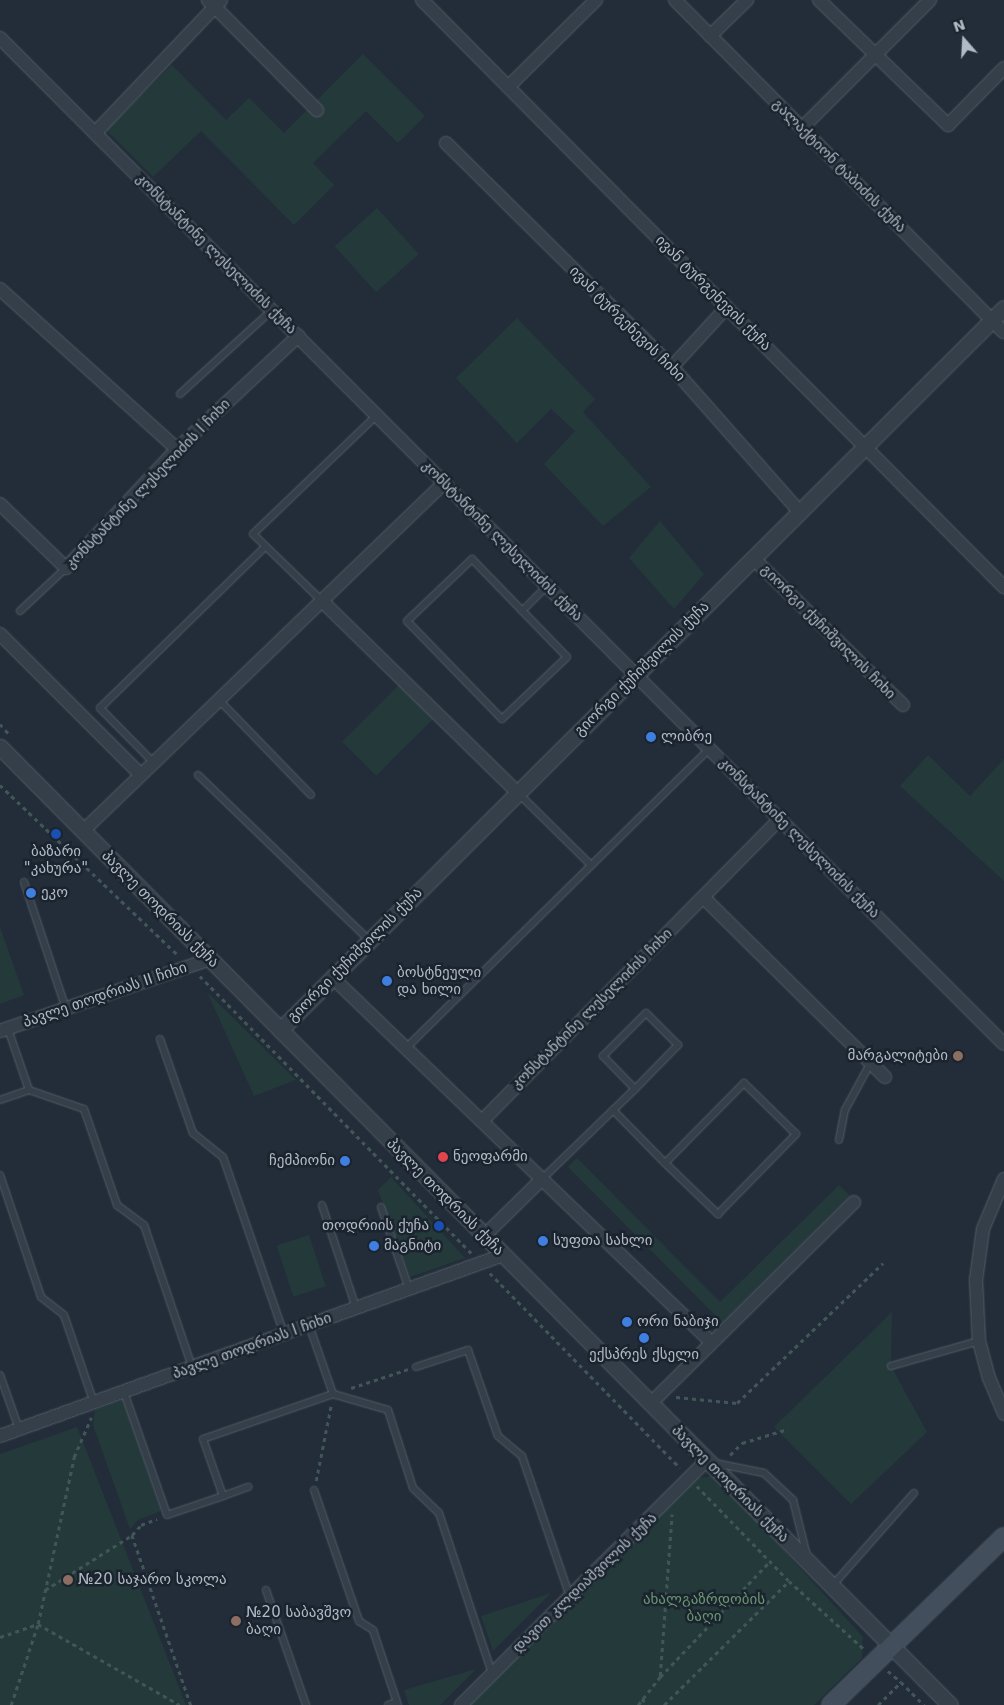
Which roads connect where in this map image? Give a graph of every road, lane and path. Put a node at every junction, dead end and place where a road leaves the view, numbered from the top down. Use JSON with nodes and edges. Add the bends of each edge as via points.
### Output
{"nodes":[{"id":1,"x":422,"y":0,"type":"edge"},
{"id":2,"x":596,"y":0,"type":"edge"},
{"id":3,"x":675,"y":0,"type":"edge"},
{"id":4,"x":747,"y":0,"type":"edge"},
{"id":5,"x":819,"y":0,"type":"edge"},
{"id":6,"x":930,"y":0,"type":"edge"},
{"id":7,"x":215,"y":2,"type":"edge"},
{"id":8,"x":710,"y":36,"type":"junction"},
{"id":9,"x":0,"y":38,"type":"edge"},
{"id":10,"x":875,"y":55,"type":"junction"},
{"id":11,"x":1004,"y":68,"type":"edge"},
{"id":12,"x":508,"y":87,"type":"junction"},
{"id":13,"x":317,"y":110,"type":"dead end"},
{"id":14,"x":802,"y":128,"type":"junction"},
{"id":15,"x":95,"y":133,"type":"junction"},
{"id":16,"x":446,"y":143,"type":"dead end"},
{"id":17,"x":3,"y":297,"type":"edge"},
{"id":18,"x":727,"y":307,"type":"junction"},
{"id":19,"x":1004,"y":308,"type":"edge"},
{"id":20,"x":272,"y":310,"type":"junction"},
{"id":21,"x":992,"y":320,"type":"junction"},
{"id":22,"x":1004,"y":332,"type":"edge"},
{"id":23,"x":298,"y":336,"type":"junction"},
{"id":24,"x":672,"y":367,"type":"junction"},
{"id":25,"x":180,"y":394,"type":"dead end"},
{"id":26,"x":377,"y":415,"type":"junction"},
{"id":27,"x":865,"y":447,"type":"junction"},
{"id":28,"x":177,"y":449,"type":"junction"},
{"id":29,"x":444,"y":483,"type":"junction"},
{"id":30,"x":0,"y":504,"type":"edge"},
{"id":31,"x":800,"y":512,"type":"junction"},
{"id":32,"x":265,"y":547,"type":"junction"},
{"id":33,"x":754,"y":558,"type":"junction"},
{"id":34,"x":66,"y":568,"type":"junction"},
{"id":35,"x":547,"y":586,"type":"junction"},
{"id":36,"x":1004,"y":587,"type":"edge"},
{"id":37,"x":322,"y":601,"type":"junction"},
{"id":38,"x":20,"y":611,"type":"dead end"},
{"id":39,"x":522,"y":611,"type":"junction"},
{"id":40,"x":0,"y":634,"type":"edge"},
{"id":41,"x":636,"y":675,"type":"junction"},
{"id":42,"x":218,"y":700,"type":"junction"},
{"id":43,"x":903,"y":705,"type":"dead end"},
{"id":44,"x":0,"y":747,"type":"edge"},
{"id":45,"x":710,"y":749,"type":"junction"},
{"id":46,"x":154,"y":763,"type":"junction"},
{"id":47,"x":141,"y":775,"type":"junction"},
{"id":48,"x":198,"y":775,"type":"dead end"},
{"id":49,"x":0,"y":785,"type":"edge"},
{"id":50,"x":518,"y":793,"type":"junction"},
{"id":51,"x":311,"y":795,"type":"dead end"},
{"id":52,"x":780,"y":819,"type":"junction"},
{"id":53,"x":83,"y":831,"type":"junction"},
{"id":54,"x":591,"y":865,"type":"junction"},
{"id":55,"x":24,"y":882,"type":"dead end"},
{"id":56,"x":703,"y":897,"type":"junction"},
{"id":57,"x":370,"y":941,"type":"junction"},
{"id":58,"x":210,"y":959,"type":"junction"},
{"id":59,"x":190,"y":966,"type":"junction"},
{"id":60,"x":333,"y":978,"type":"junction"},
{"id":61,"x":66,"y":1009,"type":"junction"},
{"id":62,"x":4,"y":1030,"type":"edge"},
{"id":63,"x":280,"y":1030,"type":"junction"},
{"id":64,"x":160,"y":1039,"type":"dead end"},
{"id":65,"x":1004,"y":1044,"type":"edge"},
{"id":66,"x":406,"y":1048,"type":"junction"},
{"id":67,"x":870,"y":1064,"type":"junction"},
{"id":68,"x":885,"y":1077,"type":"dead end"},
{"id":69,"x":635,"y":1089,"type":"junction"},
{"id":70,"x":29,"y":1090,"type":"junction"},
{"id":71,"x":0,"y":1100,"type":"edge"},
{"id":72,"x":613,"y":1110,"type":"junction"},
{"id":73,"x":482,"y":1121,"type":"junction"},
{"id":74,"x":838,"y":1140,"type":"dead end"},
{"id":75,"x":666,"y":1163,"type":"junction"},
{"id":76,"x":0,"y":1175,"type":"edge"},
{"id":77,"x":542,"y":1179,"type":"junction"},
{"id":78,"x":1004,"y":1179,"type":"edge"},
{"id":79,"x":854,"y":1202,"type":"dead end"},
{"id":80,"x":322,"y":1205,"type":"dead end"},
{"id":81,"x":381,"y":1207,"type":"dead end"},
{"id":82,"x":484,"y":1236,"type":"junction"},
{"id":83,"x":503,"y":1255,"type":"junction"},
{"id":84,"x":481,"y":1263,"type":"junction"},
{"id":85,"x":883,"y":1263,"type":"dead end"},
{"id":86,"x":409,"y":1289,"type":"junction"},
{"id":87,"x":356,"y":1308,"type":"junction"},
{"id":88,"x":309,"y":1325,"type":"junction"},
{"id":89,"x":284,"y":1334,"type":"junction"},
{"id":90,"x":710,"y":1341,"type":"junction"},
{"id":91,"x":979,"y":1341,"type":"junction"},
{"id":92,"x":891,"y":1366,"type":"dead end"},
{"id":93,"x":192,"y":1367,"type":"junction"},
{"id":94,"x":416,"y":1367,"type":"joint"},
{"id":95,"x":0,"y":1374,"type":"edge"},
{"id":96,"x":124,"y":1392,"type":"junction"},
{"id":97,"x":333,"y":1394,"type":"junction"},
{"id":98,"x":654,"y":1399,"type":"junction"},
{"id":99,"x":94,"y":1403,"type":"junction"},
{"id":100,"x":1004,"y":1414,"type":"edge"},
{"id":101,"x":788,"y":1429,"type":"dead end"},
{"id":102,"x":19,"y":1430,"type":"junction"},
{"id":103,"x":0,"y":1436,"type":"edge"},
{"id":104,"x":706,"y":1460,"type":"junction"},
{"id":105,"x":725,"y":1460,"type":"dead end"},
{"id":106,"x":689,"y":1478,"type":"junction"},
{"id":107,"x":248,"y":1487,"type":"dead end"},
{"id":108,"x":314,"y":1490,"type":"joint"},
{"id":109,"x":914,"y":1492,"type":"dead end"},
{"id":110,"x":223,"y":1496,"type":"junction"},
{"id":111,"x":674,"y":1496,"type":"junction"},
{"id":112,"x":167,"y":1515,"type":"junction"},
{"id":113,"x":132,"y":1535,"type":"junction"},
{"id":114,"x":1004,"y":1537,"type":"edge"},
{"id":115,"x":770,"y":1561,"type":"junction"},
{"id":116,"x":810,"y":1565,"type":"junction"},
{"id":117,"x":789,"y":1581,"type":"junction"},
{"id":118,"x":831,"y":1586,"type":"junction"},
{"id":119,"x":45,"y":1590,"type":"junction"},
{"id":120,"x":266,"y":1590,"type":"dead end"},
{"id":121,"x":570,"y":1597,"type":"junction"},
{"id":122,"x":38,"y":1624,"type":"junction"},
{"id":123,"x":0,"y":1637,"type":"edge"},
{"id":124,"x":890,"y":1646,"type":"junction"},
{"id":125,"x":876,"y":1660,"type":"junction"},
{"id":126,"x":492,"y":1674,"type":"junction"},
{"id":127,"x":660,"y":1677,"type":"junction"},
{"id":128,"x":642,"y":1699,"type":"junction"},
{"id":129,"x":398,"y":1704,"type":"edge"},
{"id":130,"x":11,"y":1705,"type":"edge"},
{"id":131,"x":180,"y":1705,"type":"edge"},
{"id":132,"x":190,"y":1705,"type":"edge"},
{"id":133,"x":306,"y":1705,"type":"edge"},
{"id":134,"x":388,"y":1705,"type":"edge"},
{"id":135,"x":461,"y":1705,"type":"edge"},
{"id":136,"x":637,"y":1705,"type":"edge"},
{"id":137,"x":648,"y":1705,"type":"edge"},
{"id":138,"x":664,"y":1705,"type":"edge"},
{"id":139,"x":831,"y":1705,"type":"edge"},
{"id":140,"x":878,"y":1705,"type":"edge"},
{"id":141,"x":924,"y":1705,"type":"edge"},
{"id":142,"x":950,"y":1705,"type":"edge"}],
"edges":[{"from":1,"to":12,"type":"street","name":"ივან ტურგენევის ქუჩა"},
{"from":2,"to":12,"type":"street"},
{"from":3,"to":8,"type":"street","name":"გალაქტიონ ტაბიძის ქუჩა"},
{"from":4,"to":8,"type":"street"},
{"from":5,"to":10,"type":"street"},
{"from":6,"to":10,"type":"street"},
{"from":7,"to":13,"type":"street"},
{"from":7,"to":15,"type":"street"},
{"from":8,"to":14,"type":"street","name":"გალაქტიონ ტაბიძის ქუჩა"},
{"from":9,"to":15,"type":"street","name":"კონსტანტინე ლესელიძის ქუჩა"},
{"from":10,"to":11,"type":"street","via":[[948,125]]},
{"from":10,"to":14,"type":"street"},
{"from":12,"to":18,"type":"street","name":"ივან ტურგენევის ქუჩა"},
{"from":14,"to":21,"type":"street","name":"გალაქტიონ ტაბიძის ქუჩა"},
{"from":15,"to":20,"type":"street","name":"კონსტანტინე ლესელიძის ქუჩა"},
{"from":16,"to":24,"type":"street","name":"ივან ტურგენევის ჩიხი"},
{"from":17,"to":28,"type":"street"},
{"from":18,"to":24,"type":"street"},
{"from":18,"to":27,"type":"street","name":"ივან ტურგენევის ქუჩა"},
{"from":19,"to":21,"type":"street","name":"გიორგი ქუჩიშვილის ქუჩა"},
{"from":20,"to":23,"type":"street","name":"კონსტანტინე ლესელიძის ქუჩა"},
{"from":20,"to":25,"type":"lane"},
{"from":21,"to":22,"type":"street","name":"გალაქტიონ ტაბიძის ქუჩა"},
{"from":21,"to":27,"type":"street","name":"გიორგი ქუჩიშვილის ქუჩა"},
{"from":23,"to":26,"type":"street","name":"კონსტანტინე ლესელიძის ქუჩა"},
{"from":23,"to":28,"type":"street","name":"კონსტანტინე ლესელიძის I ჩიხი"},
{"from":24,"to":31,"type":"street","name":"ივან ტურგენევის ჩიხი"},
{"from":26,"to":29,"type":"street","name":"კონსტანტინე ლესელიძის ქუჩა"},
{"from":26,"to":32,"type":"lane","via":[[253,534]]},
{"from":27,"to":31,"type":"street","name":"გიორგი ქუჩიშვილის ქუჩა"},
{"from":27,"to":36,"type":"street","name":"ივან ტურგენევის ქუჩა"},
{"from":28,"to":34,"type":"street","name":"კონსტანტინე ლესელიძის I ჩიხი"},
{"from":29,"to":35,"type":"street","name":"კონსტანტინე ლესელიძის ქუჩა"},
{"from":29,"to":37,"type":"street"},
{"from":30,"to":34,"type":"street"},
{"from":31,"to":33,"type":"street","name":"გიორგი ქუჩიშვილის ქუჩა"},
{"from":32,"to":37,"type":"lane"},
{"from":32,"to":46,"type":"lane","via":[[100,708]]},
{"from":33,"to":41,"type":"street","name":"გიორგი ქუჩიშვილის ქუჩა"},
{"from":33,"to":43,"type":"street","name":"გიორგი ქუჩიშვილის ჩიხი"},
{"from":34,"to":38,"type":"lane","name":"კონსტანტინე ლესელიძის I ჩიხი"},
{"from":35,"to":39,"type":"lane"},
{"from":35,"to":41,"type":"street","name":"კონსტანტინე ლესელიძის ქუჩა"},
{"from":37,"to":42,"type":"street"},
{"from":37,"to":50,"type":"street"},
{"from":39,"to":39,"type":"lane","via":[[472,559],[407,621],[502,719],[567,657]]},
{"from":40,"to":47,"type":"street"},
{"from":41,"to":45,"type":"street","name":"კონსტანტინე ლესელიძის ქუჩა"},
{"from":41,"to":50,"type":"street","name":"გიორგი ქუჩიშვილის ქუჩა"},
{"from":42,"to":46,"type":"street"},
{"from":42,"to":51,"type":"lane"},
{"from":44,"to":53,"type":"street","name":"პავლე თოდრიას ქუჩა"},
{"from":45,"to":52,"type":"street","name":"კონსტანტინე ლესელიძის ქუჩა"},
{"from":45,"to":54,"type":"lane"},
{"from":46,"to":47,"type":"street"},
{"from":47,"to":53,"type":"street"},
{"from":48,"to":57,"type":"lane"},
{"from":49,"to":59,"type":"path"},
{"from":50,"to":54,"type":"lane"},
{"from":50,"to":57,"type":"street","name":"გიორგი ქუჩიშვილის ქუჩა"},
{"from":52,"to":56,"type":"street","name":"კონსტანტინე ლესელიძის ჩიხი"},
{"from":52,"to":65,"type":"street","name":"კონსტანტინე ლესელიძის ქუჩა"},
{"from":53,"to":58,"type":"street","name":"პავლე თოდრიას ქუჩა"},
{"from":54,"to":66,"type":"lane"},
{"from":55,"to":61,"type":"lane"},
{"from":56,"to":67,"type":"street"},
{"from":56,"to":73,"type":"street","name":"კონსტანტინე ლესელიძის ჩიხი"},
{"from":57,"to":60,"type":"street","name":"გიორგი ქუჩიშვილის ქუჩა"},
{"from":58,"to":59,"type":"street","name":"პავლე თოდრიას II ჩიხი"},
{"from":58,"to":63,"type":"street","name":"პავლე თოდრიას ქუჩა"},
{"from":59,"to":61,"type":"street","name":"პავლე თოდრიას II ჩიხი"},
{"from":59,"to":84,"type":"path"},
{"from":60,"to":63,"type":"street","name":"გიორგი ქუჩიშვილის ქუჩა"},
{"from":60,"to":66,"type":"street"},
{"from":61,"to":62,"type":"street","name":"პავლე თოდრიას II ჩიხი"},
{"from":62,"to":70,"type":"lane"},
{"from":63,"to":82,"type":"street","name":"პავლე თოდრიას ქუჩა"},
{"from":64,"to":89,"type":"lane","via":[[192,1133],[223,1157]]},
{"from":66,"to":73,"type":"street"},
{"from":67,"to":68,"type":"street"},
{"from":67,"to":74,"type":"lane","via":[[844,1110]]},
{"from":69,"to":69,"type":"lane","via":[[678,1046],[646,1013],[603,1056]]},
{"from":69,"to":72,"type":"lane"},
{"from":70,"to":71,"type":"lane"},
{"from":70,"to":93,"type":"lane","via":[[84,1109],[117,1205],[144,1225]]},
{"from":72,"to":75,"type":"lane"},
{"from":72,"to":77,"type":"lane"},
{"from":73,"to":77,"type":"street"},
{"from":75,"to":75,"type":"lane","via":[[718,1214],[796,1134],[744,1083]]},
{"from":76,"to":99,"type":"lane","via":[[40,1298],[64,1314]]},
{"from":77,"to":82,"type":"street"},
{"from":77,"to":90,"type":"street"},
{"from":78,"to":91,"type":"street","via":[[983,1229],[976,1280]]},
{"from":79,"to":90,"type":"street"},
{"from":80,"to":87,"type":"lane"},
{"from":81,"to":86,"type":"lane"},
{"from":82,"to":83,"type":"street","name":"პავლე თოდრიას ქუჩა"},
{"from":83,"to":84,"type":"street","name":"პავლე თოდრიას I ჩიხი"},
{"from":83,"to":98,"type":"street","name":"პავლე თოდრიას ქუჩა"},
{"from":84,"to":86,"type":"street","name":"პავლე თოდრიას I ჩიხი"},
{"from":84,"to":106,"type":"path"},
{"from":85,"to":98,"type":"path","via":[[737,1403]]},
{"from":86,"to":87,"type":"street","name":"პავლე თოდრიას I ჩიხი"},
{"from":87,"to":88,"type":"street","name":"პავლე თოდრიას I ჩიხი"},
{"from":88,"to":89,"type":"street","name":"პავლე თოდრიას I ჩიხი"},
{"from":88,"to":97,"type":"lane"},
{"from":89,"to":93,"type":"street","name":"პავლე თოდრიას I ჩიხი"},
{"from":90,"to":98,"type":"street"},
{"from":91,"to":92,"type":"lane"},
{"from":91,"to":100,"type":"street","via":[[989,1378]]},
{"from":93,"to":96,"type":"street","name":"პავლე თოდრიას I ჩიხი"},
{"from":94,"to":97,"type":"path"},
{"from":94,"to":121,"type":"lane","via":[[468,1350],[498,1436],[522,1456]]},
{"from":95,"to":102,"type":"lane"},
{"from":96,"to":99,"type":"street","name":"პავლე თოდრიას I ჩიხი"},
{"from":96,"to":112,"type":"lane"},
{"from":97,"to":108,"type":"path"},
{"from":97,"to":110,"type":"lane","via":[[203,1439]]},
{"from":97,"to":126,"type":"lane","via":[[388,1410],[413,1488],[439,1513]]},
{"from":98,"to":104,"type":"street","name":"პავლე თოდრიას ქუჩა"},
{"from":99,"to":102,"type":"street","name":"პავლე თოდრიას I ჩიხი"},
{"from":99,"to":119,"type":"path","via":[[74,1457]]},
{"from":101,"to":105,"type":"path","via":[[742,1444]]},
{"from":102,"to":103,"type":"street","name":"პავლე თოდრიას I ჩიხი"},
{"from":104,"to":106,"type":"street","name":"დავით კლდიაშვილის ქუჩა"},
{"from":104,"to":116,"type":"street","name":"პავლე თოდრიას ქუჩა"},
{"from":104,"to":116,"type":"lane","via":[[764,1473],[793,1500]]},
{"from":106,"to":111,"type":"street","name":"დავით კლდიაშვილის ქუჩა"},
{"from":106,"to":115,"type":"path"},
{"from":107,"to":110,"type":"lane"},
{"from":108,"to":129,"type":"lane","via":[[359,1621],[373,1630]]},
{"from":109,"to":118,"type":"lane"},
{"from":110,"to":112,"type":"lane"},
{"from":111,"to":121,"type":"street","name":"დავით კლდიაშვილის ქუჩა"},
{"from":111,"to":127,"type":"path"},
{"from":112,"to":113,"type":"path","via":[[141,1525]]},
{"from":113,"to":119,"type":"path"},
{"from":113,"to":132,"type":"path"},
{"from":114,"to":124,"type":"main road"},
{"from":115,"to":117,"type":"path"},
{"from":115,"to":127,"type":"path"},
{"from":116,"to":118,"type":"street","name":"პავლე თოდრიას ქუჩა"},
{"from":117,"to":125,"type":"path"},
{"from":117,"to":138,"type":"path"},
{"from":118,"to":124,"type":"street","name":"პავლე თოდრიას ქუჩა"},
{"from":119,"to":122,"type":"path"},
{"from":120,"to":133,"type":"lane"},
{"from":121,"to":126,"type":"street","name":"დავით კლდიაშვილის ქუჩა"},
{"from":122,"to":123,"type":"path"},
{"from":122,"to":130,"type":"path"},
{"from":122,"to":131,"type":"path"},
{"from":124,"to":125,"type":"main road"},
{"from":124,"to":142,"type":"street","name":"პავლე თოდრიას ქუჩა"},
{"from":125,"to":139,"type":"main road"},
{"from":126,"to":135,"type":"street","name":"დავით კლდიაშვილის ქუჩა"},
{"from":127,"to":128,"type":"path"},
{"from":128,"to":136,"type":"path"},
{"from":128,"to":137,"type":"path"},
{"from":129,"to":134,"type":"lane"},
{"from":140,"to":141,"type":"path","via":[[901,1682]]}]}
